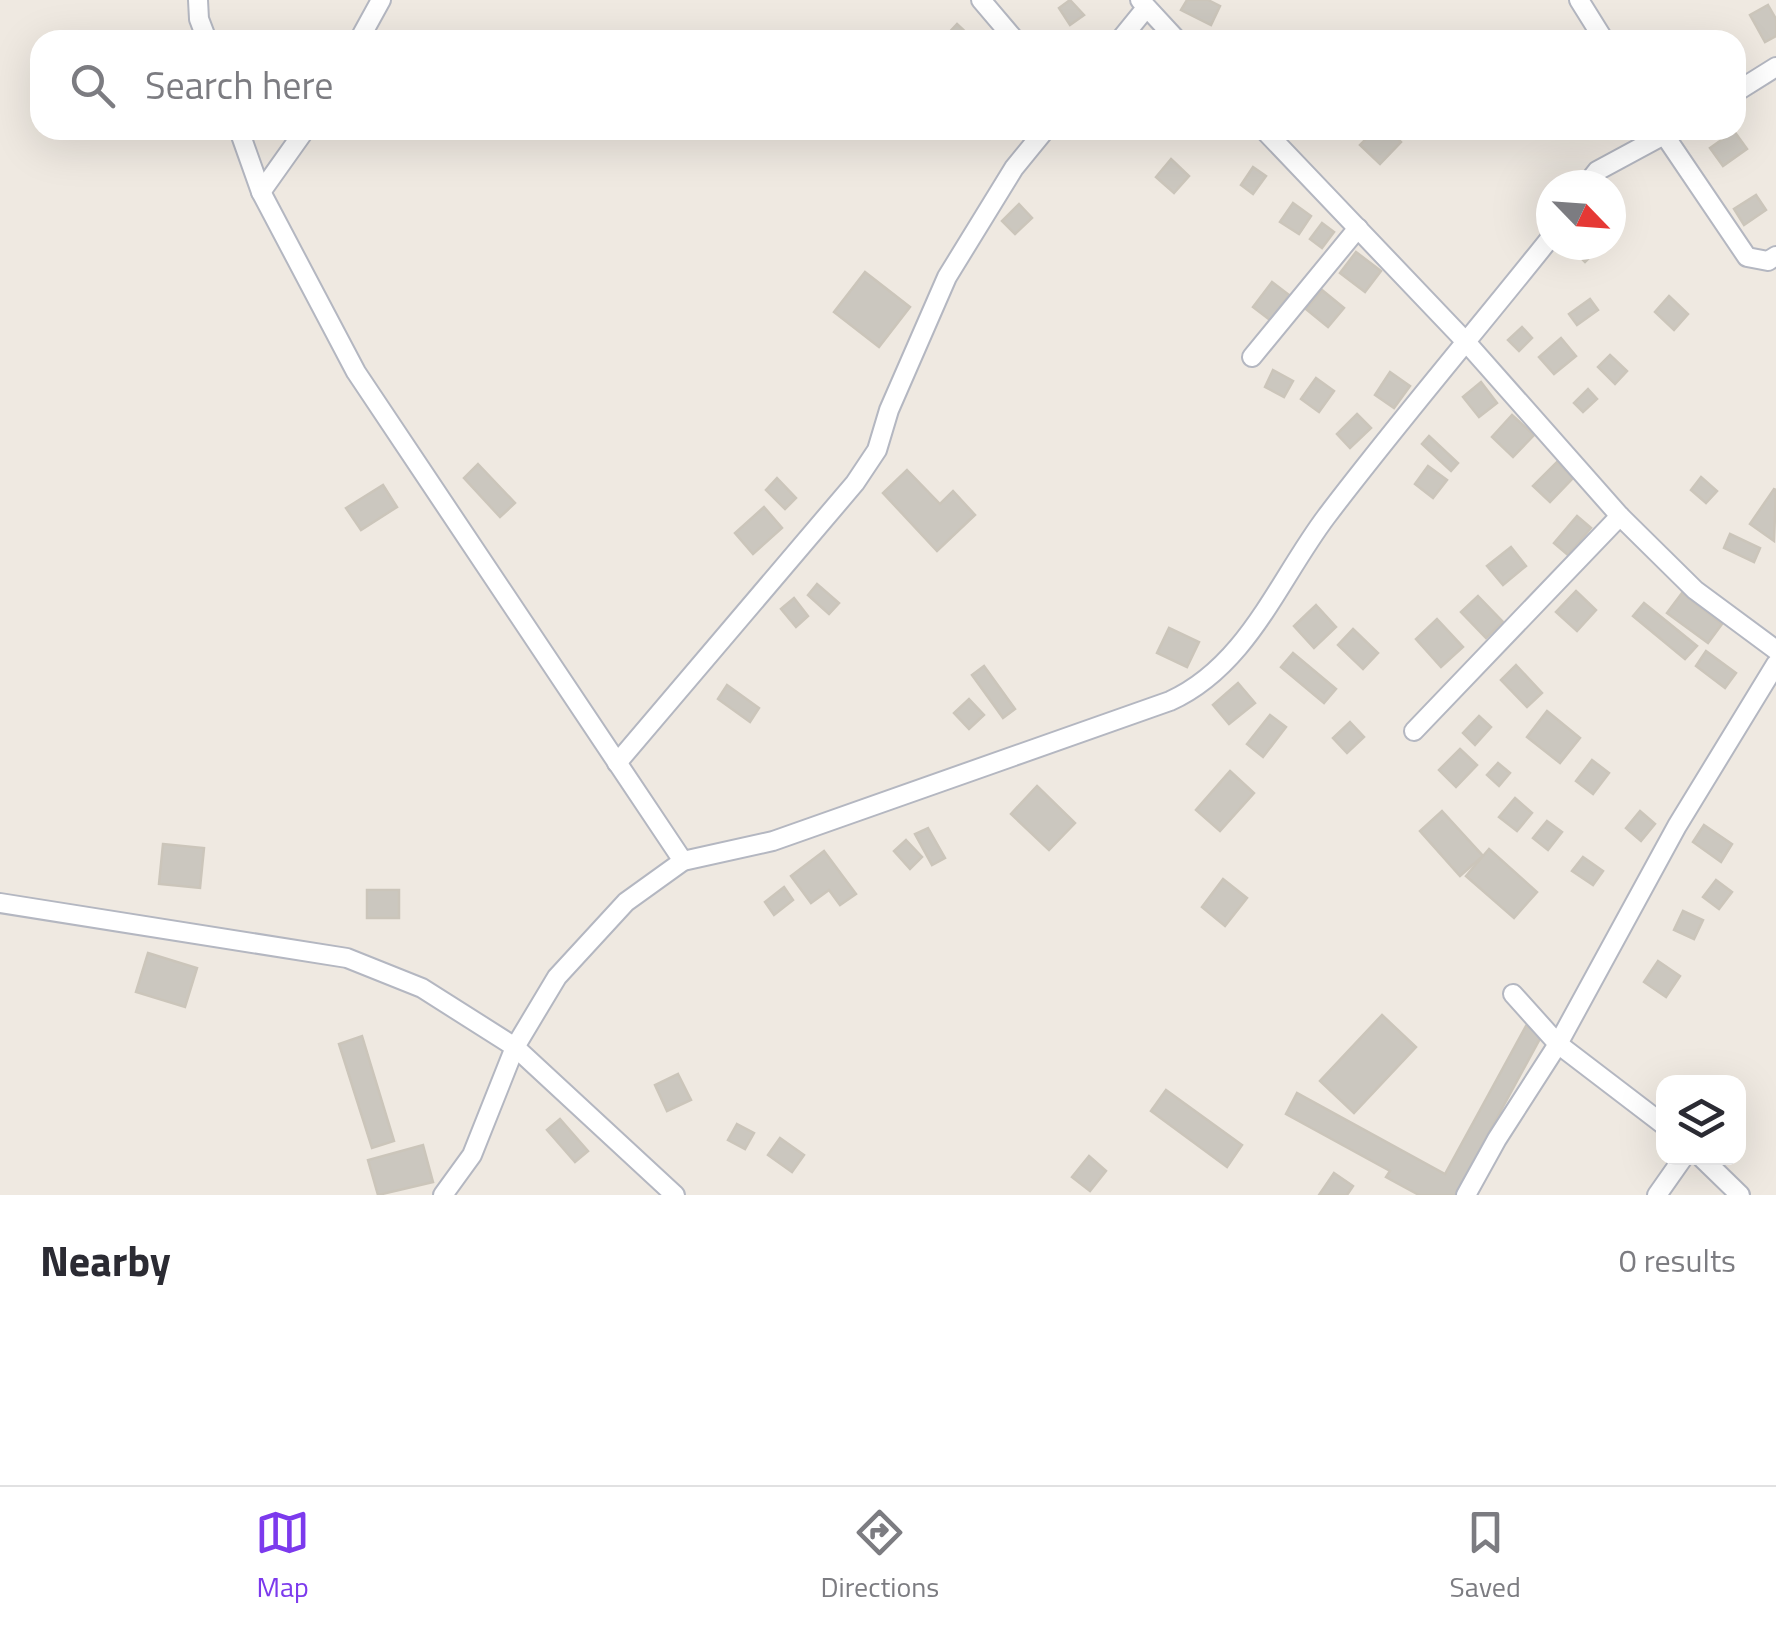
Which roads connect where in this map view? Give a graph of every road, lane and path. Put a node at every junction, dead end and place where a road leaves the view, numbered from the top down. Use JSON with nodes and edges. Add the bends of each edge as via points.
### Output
{"nodes":[{"id":1,"x":198,"y":0,"type":"edge"},
{"id":2,"x":381,"y":0,"type":"edge"},
{"id":3,"x":981,"y":0,"type":"edge"},
{"id":4,"x":1582,"y":1,"type":"edge"},
{"id":5,"x":1143,"y":4,"type":"edge"},
{"id":6,"x":203,"y":30,"type":"edge"},
{"id":7,"x":364,"y":30,"type":"edge"},
{"id":8,"x":1006,"y":30,"type":"edge"},
{"id":9,"x":1126,"y":30,"type":"edge"},
{"id":10,"x":1168,"y":30,"type":"edge"},
{"id":11,"x":1598,"y":30,"type":"edge"},
{"id":12,"x":1776,"y":67,"type":"edge"},
{"id":13,"x":1746,"y":86,"type":"edge"},
{"id":14,"x":243,"y":140,"type":"edge"},
{"id":15,"x":298,"y":140,"type":"edge"},
{"id":16,"x":1037,"y":140,"type":"edge"},
{"id":17,"x":1274,"y":140,"type":"edge"},
{"id":18,"x":1652,"y":140,"type":"edge"},
{"id":19,"x":1671,"y":140,"type":"edge"},
{"id":20,"x":1599,"y":170,"type":"edge"},
{"id":21,"x":261,"y":192,"type":"junction"},
{"id":22,"x":1358,"y":228,"type":"junction"},
{"id":23,"x":1536,"y":256,"type":"edge"},
{"id":24,"x":1776,"y":256,"type":"edge"},
{"id":25,"x":1466,"y":343,"type":"junction"},
{"id":26,"x":1252,"y":356,"type":"dead end"},
{"id":27,"x":1620,"y":516,"type":"junction"},
{"id":28,"x":1776,"y":650,"type":"edge"},
{"id":29,"x":1776,"y":664,"type":"edge"},
{"id":30,"x":1414,"y":731,"type":"dead end"},
{"id":31,"x":617,"y":763,"type":"junction"},
{"id":32,"x":682,"y":861,"type":"junction"},
{"id":33,"x":0,"y":903,"type":"edge"},
{"id":34,"x":1513,"y":994,"type":"dead end"},
{"id":35,"x":1558,"y":1044,"type":"junction"},
{"id":36,"x":515,"y":1047,"type":"junction"},
{"id":37,"x":1656,"y":1120,"type":"edge"},
{"id":38,"x":1678,"y":1165,"type":"edge"},
{"id":39,"x":1709,"y":1165,"type":"edge"},
{"id":40,"x":679,"y":1194,"type":"edge"},
{"id":41,"x":443,"y":1195,"type":"edge"},
{"id":42,"x":1466,"y":1195,"type":"edge"},
{"id":43,"x":1656,"y":1195,"type":"edge"},
{"id":44,"x":1740,"y":1195,"type":"edge"}],
"edges":[{"from":1,"to":6,"type":"street"},
{"from":2,"to":7,"type":"street"},
{"from":3,"to":8,"type":"street"},
{"from":4,"to":11,"type":"street"},
{"from":5,"to":9,"type":"street"},
{"from":5,"to":10,"type":"street"},
{"from":12,"to":13,"type":"street"},
{"from":14,"to":21,"type":"street"},
{"from":15,"to":21,"type":"street"},
{"from":16,"to":31,"type":"street","via":[[947,276],[888,410],[878,450]]},
{"from":17,"to":22,"type":"street"},
{"from":18,"to":20,"type":"street"},
{"from":19,"to":24,"type":"street","via":[[1746,258]]},
{"from":21,"to":31,"type":"street","via":[[356,372]]},
{"from":22,"to":25,"type":"street"},
{"from":22,"to":26,"type":"street"},
{"from":23,"to":25,"type":"street"},
{"from":25,"to":27,"type":"street"},
{"from":25,"to":32,"type":"street","via":[[1324,520],[1268,608],[1223,664],[1189,692],[773,841]]},
{"from":27,"to":28,"type":"street","via":[[1695,590]]},
{"from":27,"to":30,"type":"street"},
{"from":29,"to":35,"type":"street","via":[[1677,826]]},
{"from":31,"to":32,"type":"street"},
{"from":32,"to":36,"type":"street","via":[[626,902],[557,977]]},
{"from":33,"to":36,"type":"street","via":[[347,958],[422,988]]},
{"from":34,"to":35,"type":"street"},
{"from":35,"to":37,"type":"street"},
{"from":35,"to":42,"type":"street"},
{"from":36,"to":40,"type":"street"},
{"from":36,"to":41,"type":"street","via":[[472,1155]]},
{"from":38,"to":43,"type":"street"},
{"from":39,"to":44,"type":"street"}]}
